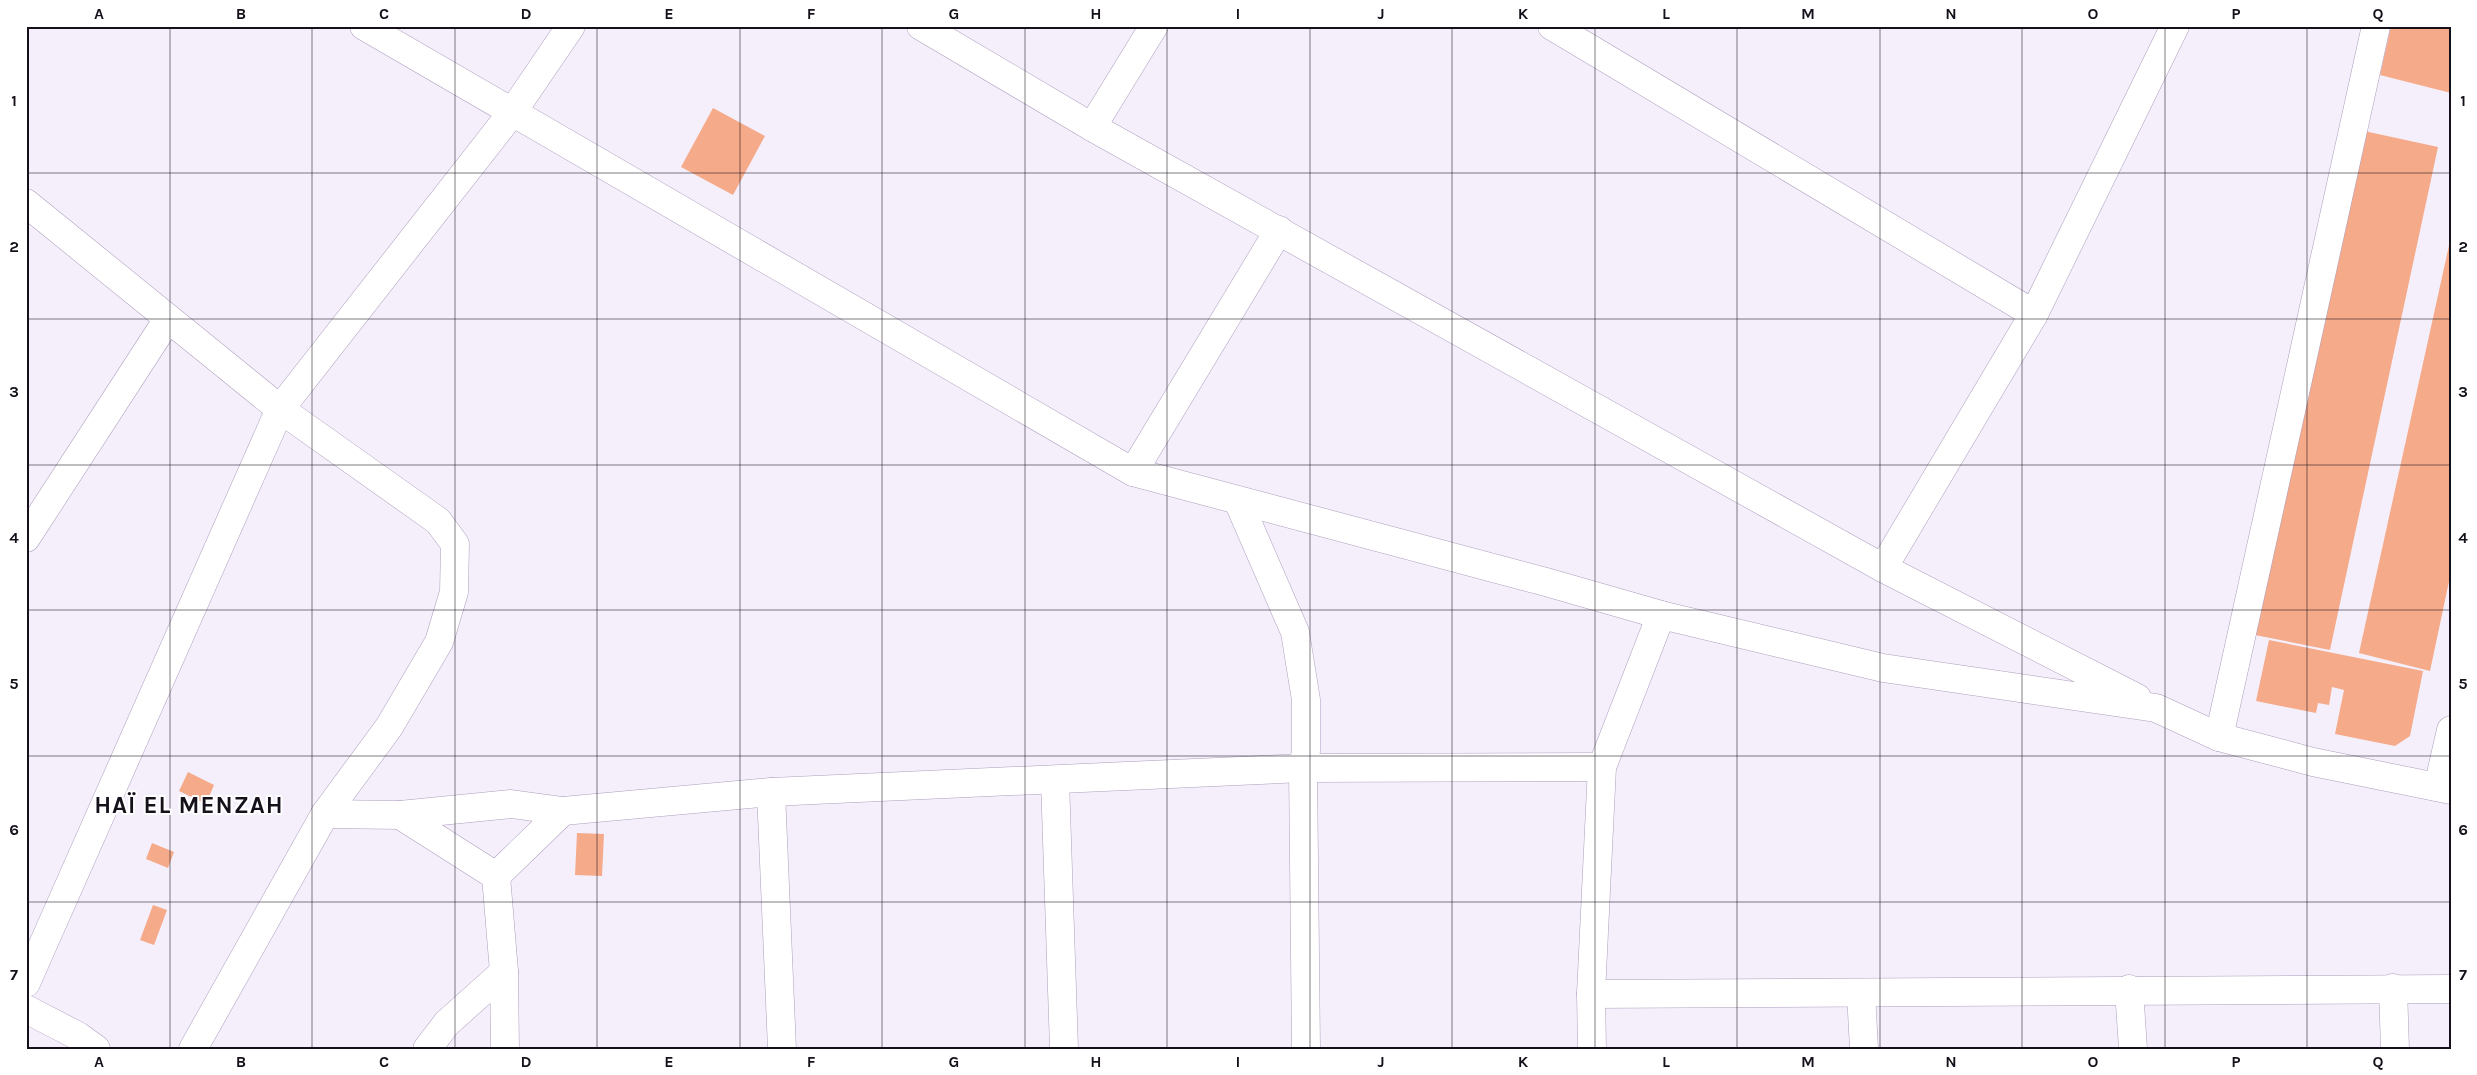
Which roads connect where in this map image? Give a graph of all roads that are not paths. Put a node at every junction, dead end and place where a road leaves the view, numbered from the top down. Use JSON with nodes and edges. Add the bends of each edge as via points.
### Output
{"nodes":[{"id":1,"x":364,"y":26,"type":"edge"},
{"id":2,"x":571,"y":26,"type":"edge"},
{"id":3,"x":920,"y":26,"type":"edge"},
{"id":4,"x":1154,"y":26,"type":"edge"},
{"id":5,"x":1552,"y":26,"type":"edge"},
{"id":6,"x":2175,"y":26,"type":"edge"},
{"id":7,"x":2376,"y":26,"type":"edge"},
{"id":8,"x":511,"y":114,"type":"junction"},
{"id":9,"x":1092,"y":127,"type":"junction"},
{"id":10,"x":26,"y":203,"type":"edge"},
{"id":11,"x":1279,"y":230,"type":"junction"},
{"id":12,"x":2034,"y":314,"type":"junction"},
{"id":13,"x":168,"y":320,"type":"junction"},
{"id":14,"x":280,"y":409,"type":"junction"},
{"id":15,"x":1133,"y":472,"type":"junction"},
{"id":16,"x":1238,"y":500,"type":"junction"},
{"id":17,"x":26,"y":538,"type":"edge"},
{"id":18,"x":1882,"y":568,"type":"junction"},
{"id":19,"x":1661,"y":615,"type":"junction"},
{"id":20,"x":2156,"y":708,"type":"junction"},
{"id":21,"x":2451,"y":730,"type":"edge"},
{"id":22,"x":2219,"y":737,"type":"junction"},
{"id":23,"x":1602,"y":767,"type":"junction"},
{"id":24,"x":1303,"y":768,"type":"junction"},
{"id":25,"x":1055,"y":780,"type":"junction"},
{"id":26,"x":2445,"y":789,"type":"edge"},
{"id":27,"x":771,"y":792,"type":"junction"},
{"id":28,"x":563,"y":811,"type":"junction"},
{"id":29,"x":325,"y":814,"type":"junction"},
{"id":30,"x":400,"y":815,"type":"junction"},
{"id":31,"x":496,"y":876,"type":"junction"},
{"id":32,"x":504,"y":972,"type":"junction"},
{"id":33,"x":26,"y":983,"type":"edge"},
{"id":34,"x":2393,"y":988,"type":"junction"},
{"id":35,"x":2451,"y":988,"type":"edge"},
{"id":36,"x":2129,"y":989,"type":"junction"},
{"id":37,"x":1862,"y":993,"type":"junction"},
{"id":38,"x":1592,"y":994,"type":"junction"},
{"id":39,"x":26,"y":1009,"type":"edge"},
{"id":40,"x":96,"y":1049,"type":"edge"},
{"id":41,"x":193,"y":1049,"type":"edge"},
{"id":42,"x":427,"y":1049,"type":"edge"},
{"id":43,"x":506,"y":1049,"type":"edge"},
{"id":44,"x":782,"y":1049,"type":"edge"},
{"id":45,"x":1064,"y":1049,"type":"edge"},
{"id":46,"x":1306,"y":1049,"type":"edge"},
{"id":47,"x":1592,"y":1049,"type":"edge"},
{"id":48,"x":1864,"y":1049,"type":"edge"},
{"id":49,"x":2133,"y":1049,"type":"edge"},
{"id":50,"x":2395,"y":1049,"type":"edge"}],
"edges":[{"from":1,"to":8,"type":"street"},
{"from":2,"to":8,"type":"street"},
{"from":3,"to":9,"type":"street"},
{"from":4,"to":9,"type":"street"},
{"from":5,"to":12,"type":"street"},
{"from":6,"to":12,"type":"street"},
{"from":7,"to":22,"type":"street"},
{"from":8,"to":14,"type":"street"},
{"from":8,"to":15,"type":"street"},
{"from":9,"to":11,"type":"street"},
{"from":10,"to":13,"type":"street"},
{"from":11,"to":15,"type":"street"},
{"from":11,"to":18,"type":"street"},
{"from":12,"to":18,"type":"street"},
{"from":13,"to":14,"type":"street"},
{"from":13,"to":17,"type":"street"},
{"from":14,"to":29,"type":"street","via":[[438,520],[454,544],[454,592],[439,642],[389,727]]},
{"from":14,"to":33,"type":"street"},
{"from":15,"to":16,"type":"street"},
{"from":16,"to":19,"type":"street"},
{"from":16,"to":24,"type":"street","via":[[1295,632],[1306,700]]},
{"from":18,"to":20,"type":"street"},
{"from":19,"to":20,"type":"street","via":[[1883,668]]},
{"from":19,"to":23,"type":"street"},
{"from":20,"to":22,"type":"street"},
{"from":21,"to":26,"type":"street"},
{"from":22,"to":26,"type":"street","via":[[2313,762]]},
{"from":23,"to":24,"type":"street"},
{"from":23,"to":38,"type":"street"},
{"from":24,"to":25,"type":"street"},
{"from":24,"to":46,"type":"street"},
{"from":25,"to":27,"type":"street"},
{"from":25,"to":45,"type":"street"},
{"from":27,"to":28,"type":"street"},
{"from":27,"to":44,"type":"street"},
{"from":28,"to":30,"type":"street","via":[[511,804]]},
{"from":28,"to":31,"type":"street"},
{"from":29,"to":30,"type":"street"},
{"from":29,"to":41,"type":"street"},
{"from":30,"to":31,"type":"street"},
{"from":31,"to":32,"type":"street"},
{"from":32,"to":42,"type":"street","via":[[448,1023]]},
{"from":32,"to":43,"type":"street"},
{"from":34,"to":35,"type":"street"},
{"from":34,"to":36,"type":"street"},
{"from":34,"to":50,"type":"street"},
{"from":36,"to":37,"type":"street"},
{"from":36,"to":49,"type":"street"},
{"from":37,"to":38,"type":"street"},
{"from":37,"to":48,"type":"street"},
{"from":38,"to":47,"type":"street"},
{"from":39,"to":40,"type":"street"}]}
